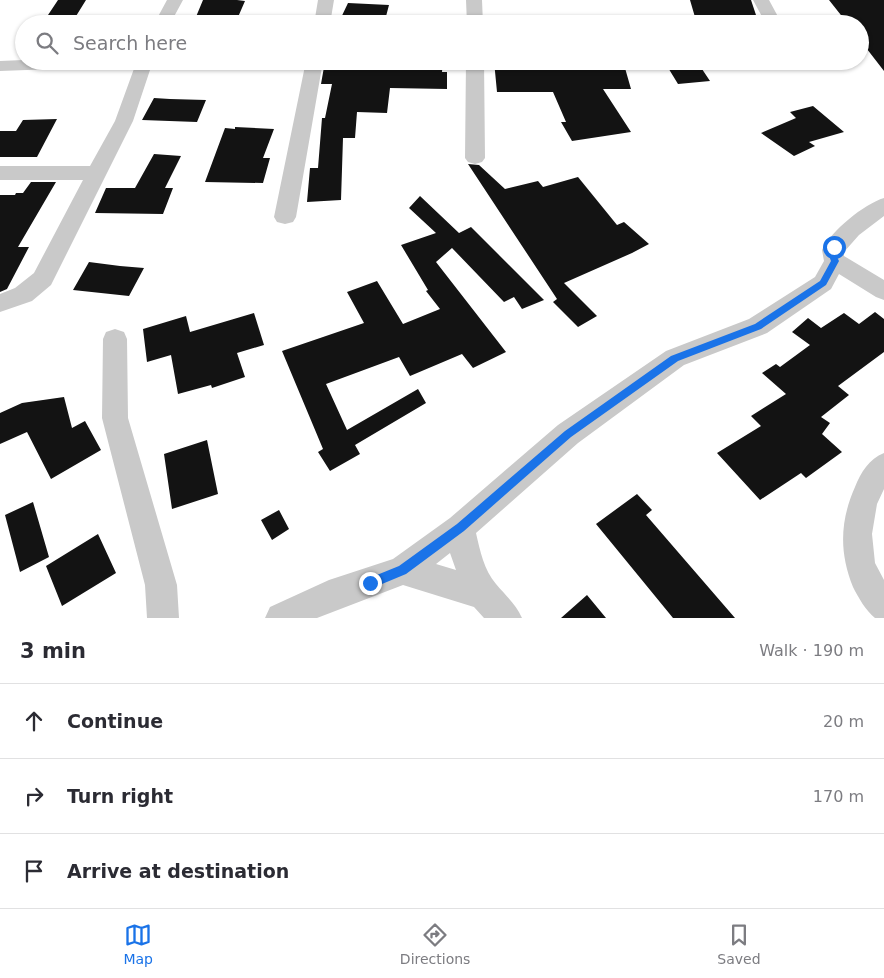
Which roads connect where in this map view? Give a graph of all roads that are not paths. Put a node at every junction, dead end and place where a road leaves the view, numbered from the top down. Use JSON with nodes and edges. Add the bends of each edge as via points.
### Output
{"nodes":[{"id":1,"x":175,"y":0,"type":"edge"},
{"id":2,"x":326,"y":0,"type":"edge"},
{"id":3,"x":474,"y":0,"type":"edge"},
{"id":4,"x":761,"y":0,"type":"edge"},
{"id":5,"x":167,"y":15,"type":"edge"},
{"id":6,"x":324,"y":15,"type":"edge"},
{"id":7,"x":475,"y":15,"type":"edge"},
{"id":8,"x":769,"y":15,"type":"edge"},
{"id":9,"x":15,"y":65,"type":"edge"},
{"id":10,"x":0,"y":66,"type":"edge"},
{"id":11,"x":142,"y":70,"type":"edge"},
{"id":12,"x":313,"y":70,"type":"edge"},
{"id":13,"x":475,"y":70,"type":"edge"},
{"id":14,"x":475,"y":158,"type":"dead end"},
{"id":15,"x":0,"y":173,"type":"edge"},
{"id":16,"x":96,"y":173,"type":"junction"},
{"id":17,"x":884,"y":205,"type":"edge"},
{"id":18,"x":285,"y":218,"type":"dead end"},
{"id":19,"x":835,"y":261,"type":"junction"},
{"id":20,"x":884,"y":291,"type":"edge"},
{"id":21,"x":0,"y":303,"type":"edge"},
{"id":22,"x":115,"y":339,"type":"dead end"},
{"id":23,"x":884,"y":466,"type":"edge"},
{"id":24,"x":460,"y":528,"type":"junction"},
{"id":25,"x":403,"y":570,"type":"junction"},
{"id":26,"x":484,"y":594,"type":"junction"},
{"id":27,"x":884,"y":606,"type":"edge"},
{"id":28,"x":162,"y":618,"type":"edge"},
{"id":29,"x":281,"y":618,"type":"edge"},
{"id":30,"x":506,"y":618,"type":"edge"}],
"edges":[{"from":1,"to":5,"type":"street"},
{"from":2,"to":6,"type":"street"},
{"from":3,"to":7,"type":"street"},
{"from":4,"to":8,"type":"street"},
{"from":9,"to":10,"type":"street"},
{"from":11,"to":16,"type":"street","via":[[124,121]]},
{"from":12,"to":18,"type":"street"},
{"from":13,"to":14,"type":"street"},
{"from":15,"to":16,"type":"street"},
{"from":16,"to":21,"type":"street","via":[[43,279],[32,290]]},
{"from":17,"to":19,"type":"street","via":[[834,247],[832,255]]},
{"from":19,"to":20,"type":"street"},
{"from":19,"to":24,"type":"street","via":[[823,283],[758,326],[674,358],[568,434]]},
{"from":22,"to":28,"type":"street","via":[[115,418],[162,585]]},
{"from":23,"to":27,"type":"street","via":[[863,498],[857,548],[865,577]]},
{"from":24,"to":25,"type":"street"},
{"from":24,"to":26,"type":"street","via":[[472,575]]},
{"from":25,"to":26,"type":"street"},
{"from":25,"to":29,"type":"street","via":[[329,596]]},
{"from":26,"to":30,"type":"street"}]}
